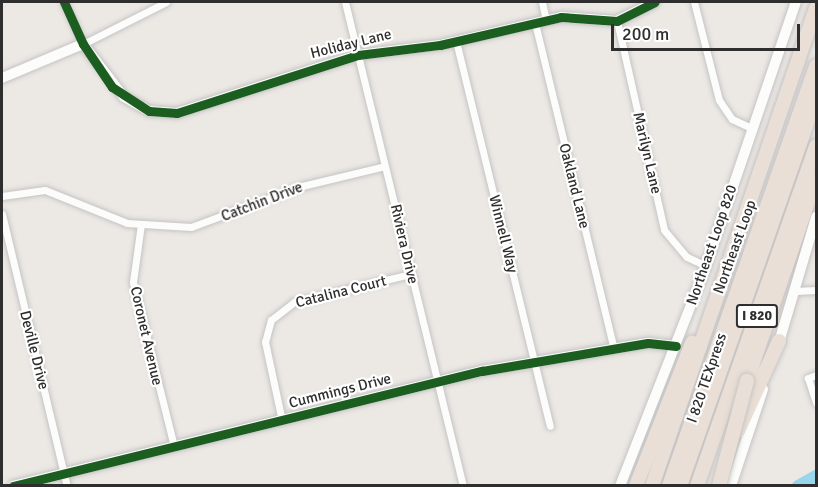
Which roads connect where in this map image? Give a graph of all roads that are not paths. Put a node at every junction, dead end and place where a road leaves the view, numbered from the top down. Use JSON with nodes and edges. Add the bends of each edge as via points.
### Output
{"nodes":[{"id":1,"x":64,"y":2,"type":"edge"},
{"id":2,"x":166,"y":2,"type":"edge"},
{"id":3,"x":345,"y":2,"type":"edge"},
{"id":4,"x":542,"y":2,"type":"edge"},
{"id":5,"x":655,"y":2,"type":"edge"},
{"id":6,"x":694,"y":2,"type":"edge"},
{"id":7,"x":796,"y":2,"type":"edge"},
{"id":8,"x":816,"y":8,"type":"edge"},
{"id":9,"x":617,"y":21,"type":"junction"},
{"id":10,"x":541,"y":22,"type":"junction"},
{"id":11,"x":456,"y":41,"type":"junction"},
{"id":12,"x":83,"y":44,"type":"junction"},
{"id":13,"x":358,"y":55,"type":"junction"},
{"id":14,"x":816,"y":66,"type":"edge"},
{"id":15,"x":2,"y":78,"type":"edge"},
{"id":16,"x":816,"y":97,"type":"edge"},
{"id":17,"x":753,"y":129,"type":"junction"},
{"id":18,"x":816,"y":146,"type":"edge"},
{"id":19,"x":385,"y":166,"type":"junction"},
{"id":20,"x":816,"y":178,"type":"edge"},
{"id":21,"x":2,"y":196,"type":"edge"},
{"id":22,"x":2,"y":214,"type":"edge"},
{"id":23,"x":816,"y":217,"type":"edge"},
{"id":24,"x":141,"y":224,"type":"junction"},
{"id":25,"x":706,"y":266,"type":"junction"},
{"id":26,"x":411,"y":274,"type":"junction"},
{"id":27,"x":795,"y":291,"type":"junction"},
{"id":28,"x":816,"y":291,"type":"edge"},
{"id":29,"x":712,"y":312,"type":"junction"},
{"id":30,"x":779,"y":341,"type":"junction"},
{"id":31,"x":676,"y":346,"type":"junction"},
{"id":32,"x":614,"y":349,"type":"junction"},
{"id":33,"x":534,"y":364,"type":"junction"},
{"id":34,"x":816,"y":375,"type":"edge"},
{"id":35,"x":437,"y":382,"type":"junction"},
{"id":36,"x":816,"y":403,"type":"edge"},
{"id":37,"x":282,"y":421,"type":"junction"},
{"id":38,"x":550,"y":426,"type":"dead end"},
{"id":39,"x":174,"y":447,"type":"junction"},
{"id":40,"x":64,"y":473,"type":"junction"},
{"id":41,"x":12,"y":486,"type":"edge"},
{"id":42,"x":67,"y":486,"type":"edge"},
{"id":43,"x":463,"y":486,"type":"edge"},
{"id":44,"x":620,"y":486,"type":"edge"},
{"id":45,"x":636,"y":486,"type":"edge"},
{"id":46,"x":652,"y":486,"type":"edge"},
{"id":47,"x":669,"y":486,"type":"edge"},
{"id":48,"x":680,"y":486,"type":"edge"},
{"id":49,"x":697,"y":486,"type":"edge"},
{"id":50,"x":717,"y":486,"type":"edge"},
{"id":51,"x":731,"y":486,"type":"edge"}],
"edges":[{"from":1,"to":12,"type":"street"},
{"from":2,"to":12,"type":"street"},
{"from":3,"to":13,"type":"street","name":"Riviera Drive"},
{"from":4,"to":10,"type":"street","name":"Oakland Lane"},
{"from":5,"to":9,"type":"street","name":"Holiday Lane"},
{"from":6,"to":17,"type":"street","via":[[719,100],[732,119]]},
{"from":7,"to":17,"type":"street","name":"Northeast Loop 820"},
{"from":8,"to":29,"type":"highway","name":"Northeast Loop","number":"I 820"},
{"from":9,"to":10,"type":"street","name":"Holiday Lane"},
{"from":9,"to":25,"type":"street","name":"Marilyn Lane","via":[[664,230],[687,257]]},
{"from":10,"to":11,"type":"street","name":"Holiday Lane"},
{"from":10,"to":32,"type":"street","name":"Oakland Lane"},
{"from":11,"to":13,"type":"street","name":"Holiday Lane"},
{"from":11,"to":33,"type":"street","name":"Winnell Way"},
{"from":12,"to":13,"type":"street","name":"Holiday Lane","via":[[124,97],[149,111],[177,113]]},
{"from":12,"to":15,"type":"street"},
{"from":13,"to":19,"type":"street","name":"Riviera Drive"},
{"from":14,"to":47,"type":"highway","name":"I 820 TEXpress"},
{"from":16,"to":48,"type":"highway","name":"I 820 TEXpress"},
{"from":17,"to":25,"type":"street","name":"Northeast Loop 820"},
{"from":18,"to":49,"type":"highway","number":"I 820"},
{"from":19,"to":24,"type":"street","name":"Catchin Drive","via":[[302,186],[191,227]]},
{"from":19,"to":26,"type":"street","name":"Riviera Drive"},
{"from":20,"to":50,"type":"highway","bridge":true,"via":[[747,381]]},
{"from":21,"to":24,"type":"street","name":"Catchin Drive","via":[[45,190],[102,216]]},
{"from":22,"to":40,"type":"street","name":"Deville Drive"},
{"from":23,"to":27,"type":"street"},
{"from":24,"to":39,"type":"street","name":"Coronet Avenue","via":[[133,282]]},
{"from":25,"to":31,"type":"street","name":"Northeast Loop 820"},
{"from":26,"to":35,"type":"street","name":"Riviera Drive"},
{"from":26,"to":37,"type":"street","name":"Catalina Court","via":[[294,302],[271,320],[265,342]]},
{"from":27,"to":28,"type":"street"},
{"from":27,"to":30,"type":"street"},
{"from":29,"to":45,"type":"highway","via":[[698,326]]},
{"from":29,"to":46,"type":"highway","name":"Northeast Loop","number":"I 820"},
{"from":30,"to":50,"type":"highway"},
{"from":30,"to":51,"type":"street"},
{"from":31,"to":32,"type":"street","name":"Cummings Drive","via":[[659,342]]},
{"from":31,"to":44,"type":"street","name":"Northeast Loop 820"},
{"from":32,"to":33,"type":"street","name":"Cummings Drive"},
{"from":33,"to":35,"type":"street","name":"Cummings Drive"},
{"from":33,"to":38,"type":"street","name":"Winnell Way"},
{"from":34,"to":36,"type":"street","via":[[808,378]]},
{"from":35,"to":37,"type":"street","name":"Cummings Drive"},
{"from":35,"to":43,"type":"street","name":"Riviera Drive"},
{"from":37,"to":39,"type":"street","name":"Cummings Drive"},
{"from":39,"to":40,"type":"street","name":"Cummings Drive"},
{"from":40,"to":41,"type":"street","name":"Cummings Drive"},
{"from":40,"to":42,"type":"street","name":"Deville Drive"}]}
